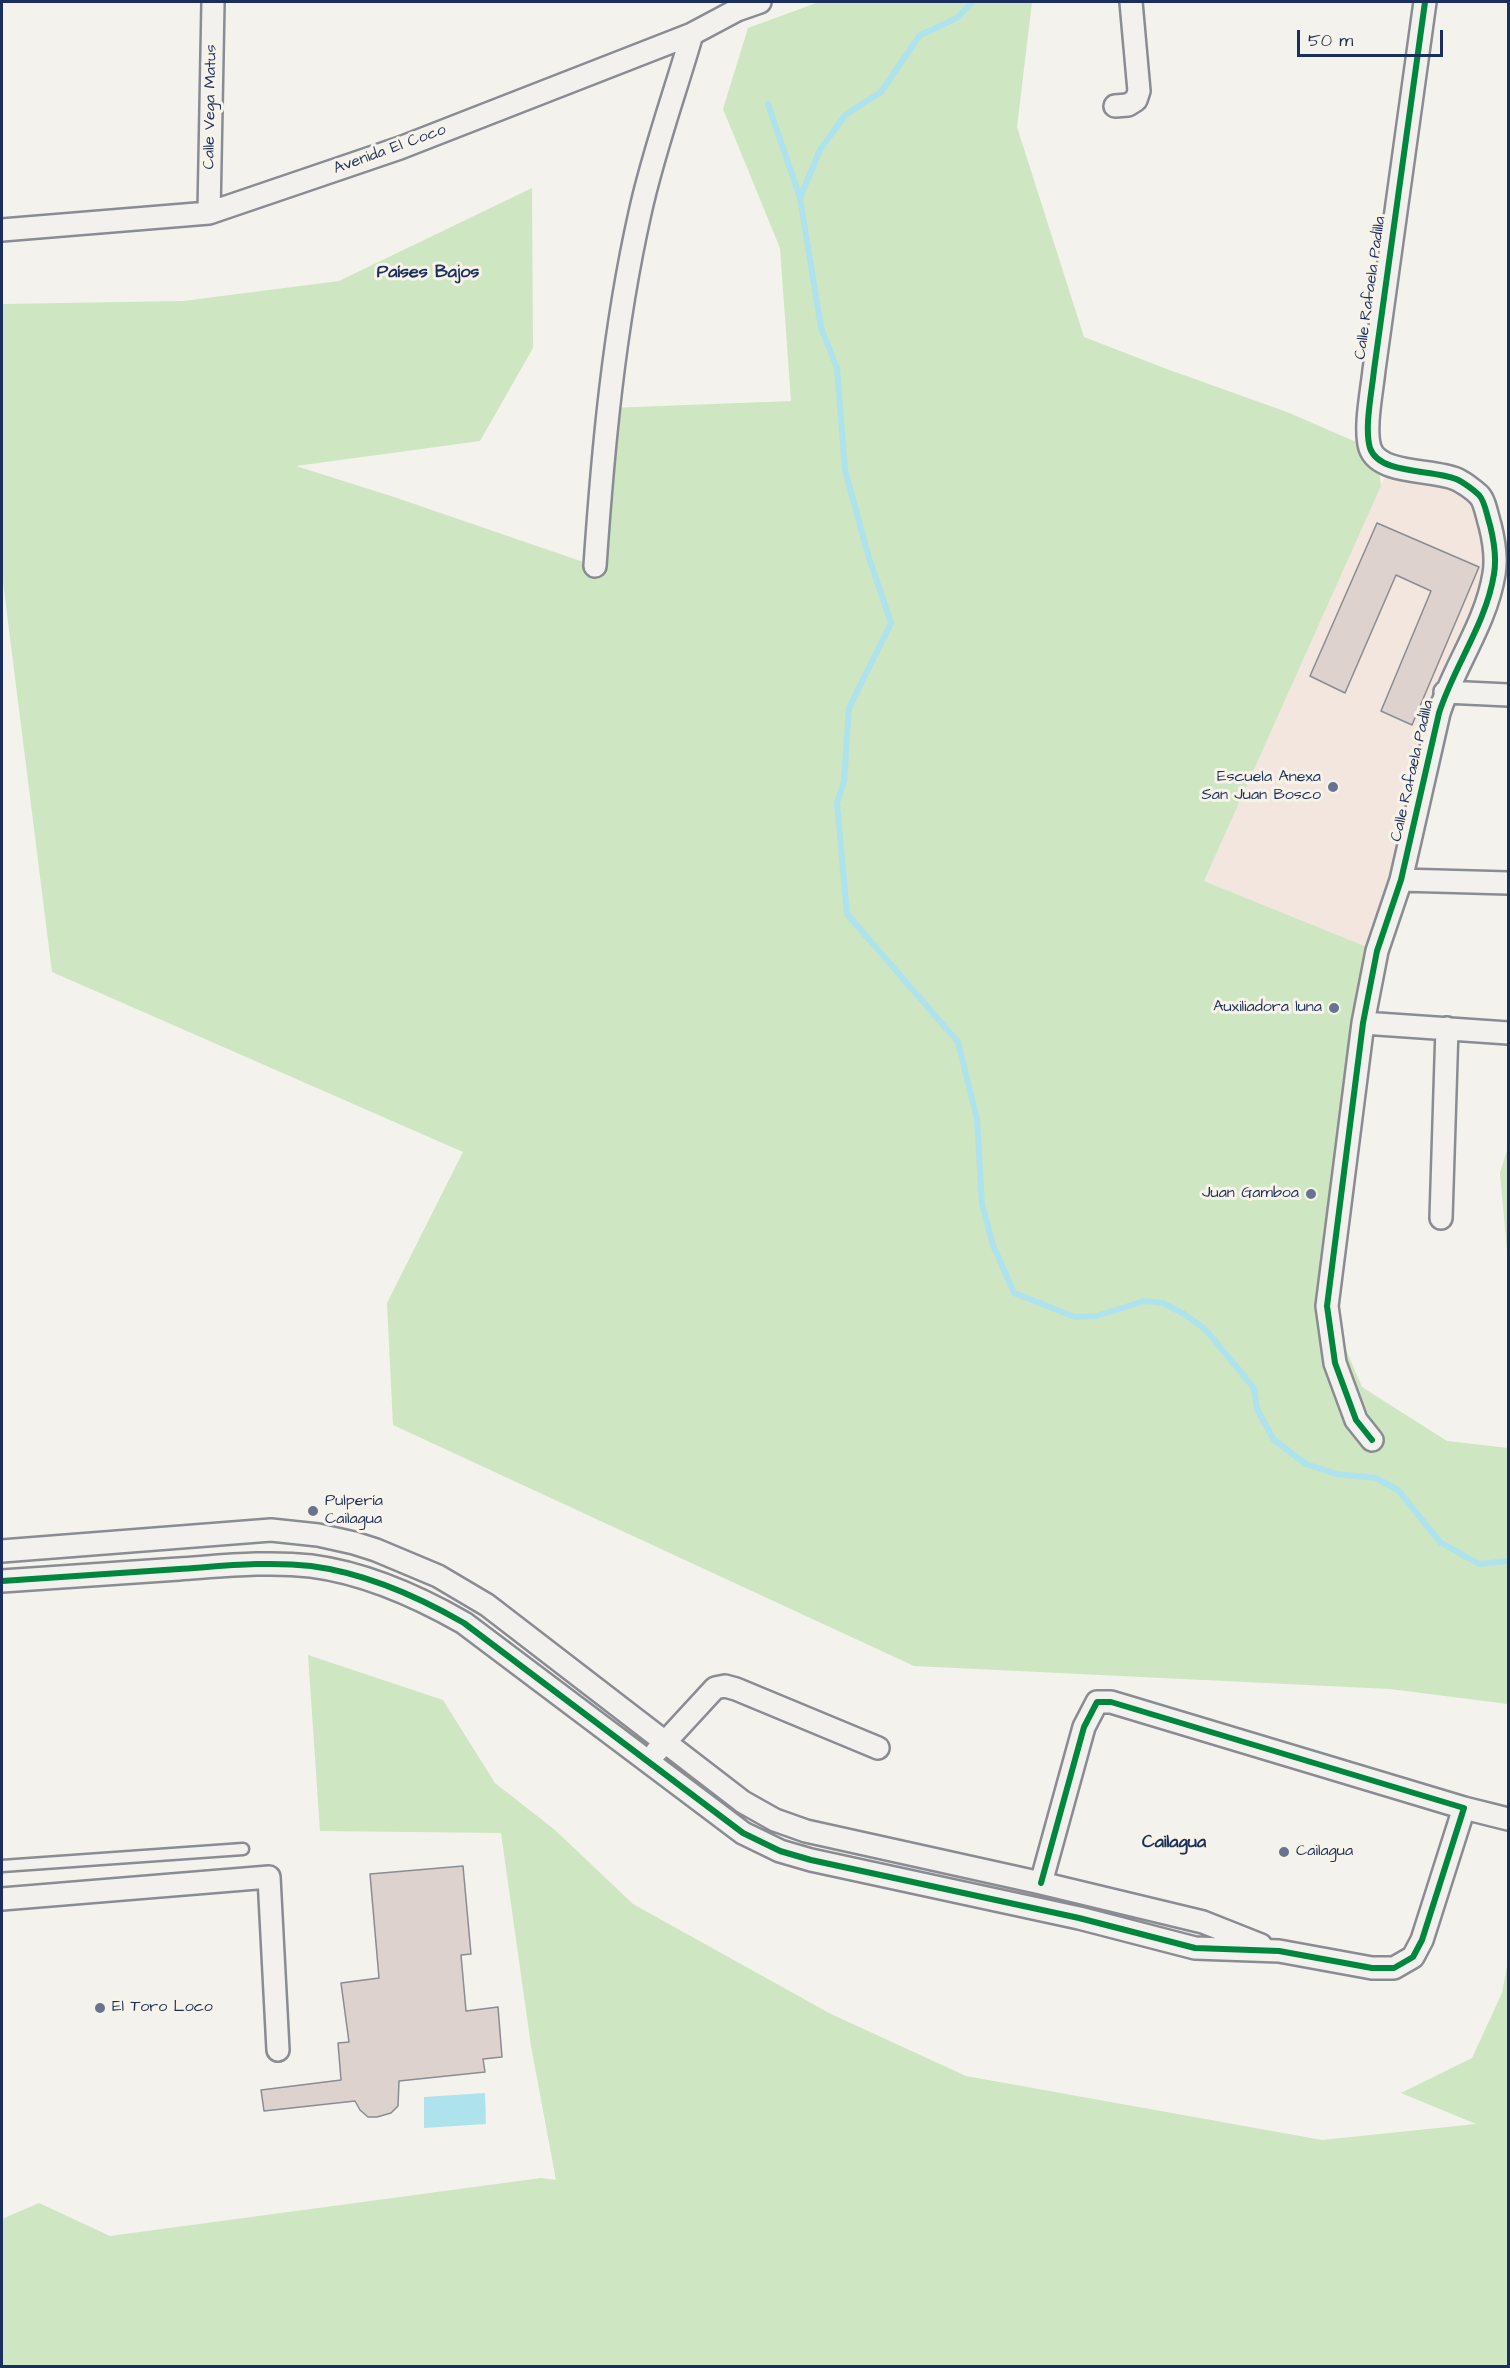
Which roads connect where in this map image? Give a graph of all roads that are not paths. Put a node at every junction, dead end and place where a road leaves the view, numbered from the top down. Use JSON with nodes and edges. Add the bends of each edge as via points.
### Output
{"nodes":[{"id":1,"x":213,"y":2,"type":"edge"},
{"id":2,"x":760,"y":2,"type":"edge"},
{"id":3,"x":1131,"y":2,"type":"edge"},
{"id":4,"x":1425,"y":2,"type":"edge"},
{"id":5,"x":737,"y":6,"type":"edge"},
{"id":6,"x":692,"y":34,"type":"junction"},
{"id":7,"x":1115,"y":106,"type":"dead end"},
{"id":8,"x":209,"y":213,"type":"junction"},
{"id":9,"x":2,"y":230,"type":"edge"},
{"id":10,"x":595,"y":566,"type":"dead end"},
{"id":11,"x":1445,"y":692,"type":"junction"},
{"id":12,"x":1509,"y":695,"type":"edge"},
{"id":13,"x":1401,"y":879,"type":"junction"},
{"id":14,"x":1509,"y":883,"type":"edge"},
{"id":15,"x":1363,"y":1023,"type":"junction"},
{"id":16,"x":1447,"y":1028,"type":"junction"},
{"id":17,"x":1509,"y":1033,"type":"edge"},
{"id":18,"x":1441,"y":1218,"type":"dead end"},
{"id":19,"x":1372,"y":1440,"type":"dead end"},
{"id":20,"x":188,"y":1536,"type":"junction"},
{"id":21,"x":2,"y":1551,"type":"edge"},
{"id":22,"x":191,"y":1568,"type":"junction"},
{"id":23,"x":2,"y":1581,"type":"edge"},
{"id":24,"x":663,"y":1742,"type":"junction"},
{"id":25,"x":878,"y":1748,"type":"dead end"},
{"id":26,"x":648,"y":1761,"type":"junction"},
{"id":27,"x":1464,"y":1808,"type":"junction"},
{"id":28,"x":1509,"y":1819,"type":"edge"},
{"id":29,"x":243,"y":1849,"type":"dead end"},
{"id":30,"x":2,"y":1866,"type":"edge"},
{"id":31,"x":1041,"y":1883,"type":"junction"},
{"id":32,"x":1084,"y":1894,"type":"junction"},
{"id":33,"x":2,"y":1899,"type":"edge"},
{"id":34,"x":1079,"y":1918,"type":"junction"},
{"id":35,"x":1279,"y":1951,"type":"junction"},
{"id":36,"x":278,"y":2050,"type":"dead end"}],
"edges":[{"from":1,"to":8,"type":"street","name":"Calle Vega Matus"},
{"from":2,"to":5,"type":"street","name":"Avenida El Coco"},
{"from":3,"to":7,"type":"street","via":[[1139,91],[1136,100]]},
{"from":4,"to":11,"type":"street","name":"Calle Rafaela Padilla","via":[[1369,429],[1370,448],[1378,460],[1390,466],[1457,479],[1480,496],[1488,517],[1495,543],[1490,594]]},
{"from":5,"to":6,"type":"street","name":"Avenida El Coco"},
{"from":6,"to":8,"type":"street","name":"Avenida El Coco","via":[[400,148]]},
{"from":6,"to":10,"type":"street","via":[[640,212],[624,298],[602,466]]},
{"from":8,"to":9,"type":"street","name":"Avenida El Coco"},
{"from":11,"to":12,"type":"street"},
{"from":11,"to":13,"type":"street","name":"Calle Rafaela Padilla"},
{"from":13,"to":14,"type":"street"},
{"from":13,"to":15,"type":"street","name":"Calle Rafaela Padilla","via":[[1377,951]]},
{"from":15,"to":16,"type":"street"},
{"from":15,"to":19,"type":"street","name":"Calle Rafaela Padilla","via":[[1327,1306],[1335,1363],[1356,1420]]},
{"from":16,"to":17,"type":"street"},
{"from":16,"to":18,"type":"street"},
{"from":20,"to":21,"type":"street"},
{"from":20,"to":22,"type":"street"},
{"from":20,"to":24,"type":"street","via":[[271,1530],[354,1543],[408,1562],[487,1605]]},
{"from":22,"to":23,"type":"street"},
{"from":22,"to":26,"type":"street","via":[[265,1563],[310,1566],[366,1580],[427,1602],[479,1634]]},
{"from":24,"to":25,"type":"street","via":[[715,1688],[725,1686]]},
{"from":24,"to":26,"type":"street"},
{"from":24,"to":31,"type":"street","via":[[743,1802],[775,1820],[836,1839]]},
{"from":26,"to":34,"type":"street","via":[[743,1833],[780,1851]]},
{"from":27,"to":28,"type":"street"},
{"from":27,"to":31,"type":"street","via":[[1111,1702],[1097,1702],[1084,1727]]},
{"from":27,"to":35,"type":"street","via":[[1422,1940],[1413,1957],[1394,1968],[1372,1968]]},
{"from":29,"to":30,"type":"lane"},
{"from":31,"to":32,"type":"street"},
{"from":32,"to":34,"type":"street"},
{"from":32,"to":35,"type":"street","via":[[1203,1922]]},
{"from":33,"to":36,"type":"street","via":[[269,1877]]},
{"from":34,"to":35,"type":"street","via":[[1195,1948]]}]}
